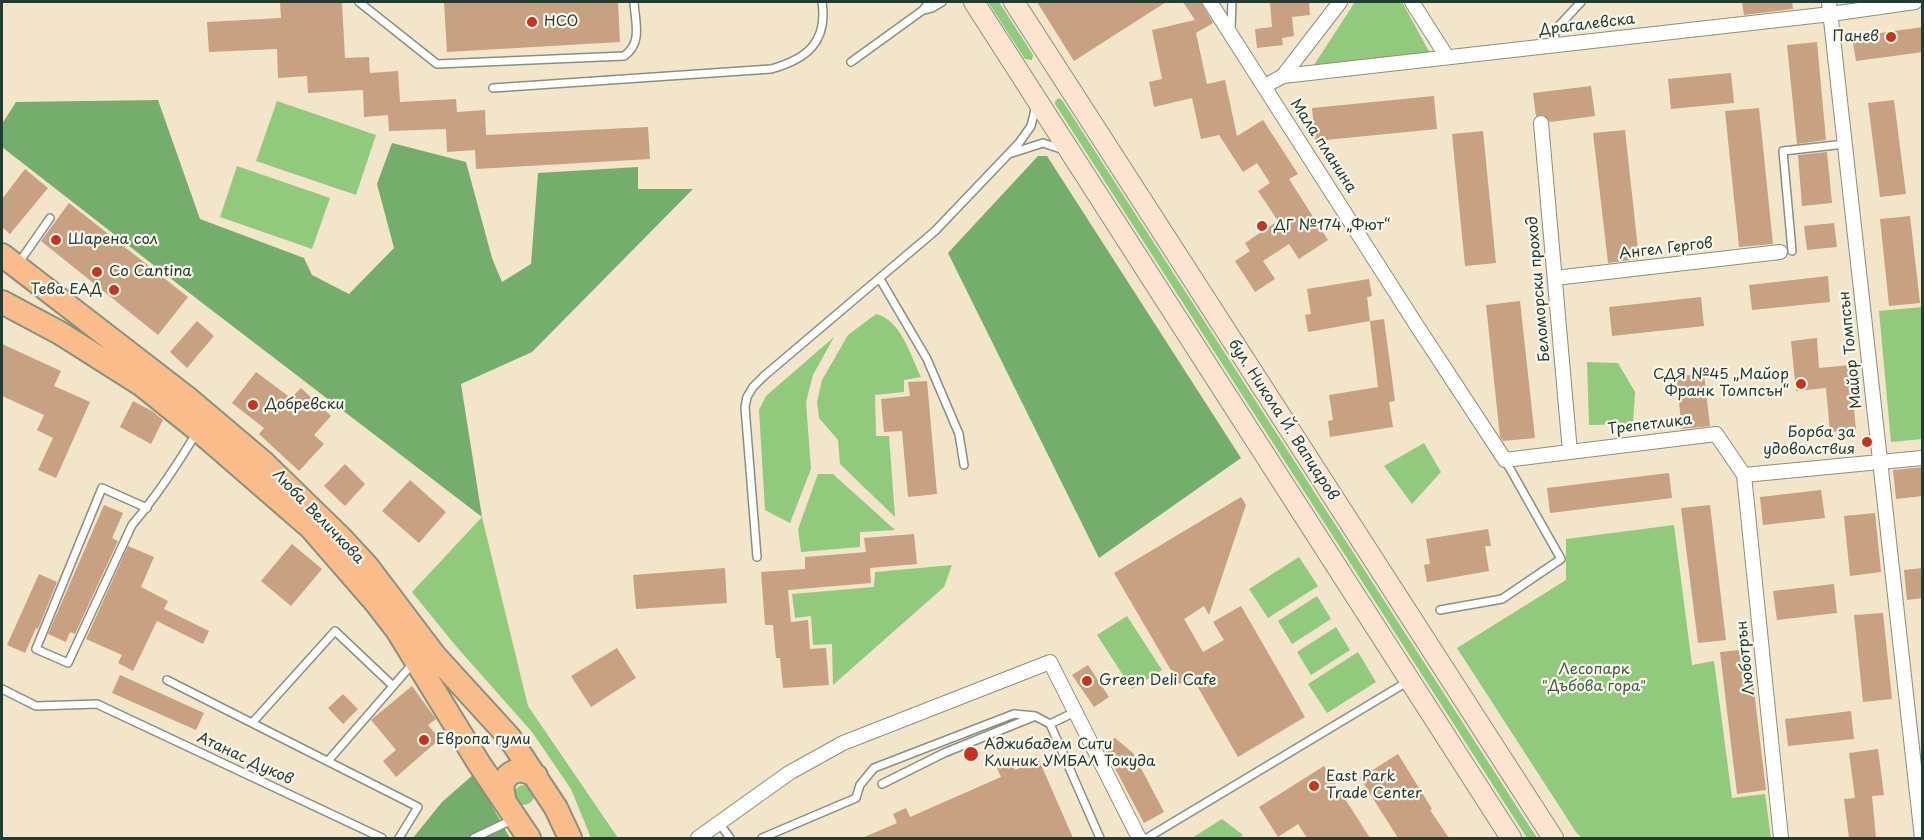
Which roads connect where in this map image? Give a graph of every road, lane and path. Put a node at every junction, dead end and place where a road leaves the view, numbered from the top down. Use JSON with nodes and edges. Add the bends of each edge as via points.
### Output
{"nodes":[{"id":1,"x":359,"y":2,"type":"edge"},
{"id":2,"x":634,"y":2,"type":"edge"},
{"id":3,"x":822,"y":2,"type":"edge"},
{"id":4,"x":929,"y":2,"type":"edge"},
{"id":5,"x":942,"y":2,"type":"edge"},
{"id":6,"x":974,"y":2,"type":"edge"},
{"id":7,"x":1014,"y":2,"type":"edge"},
{"id":8,"x":1210,"y":2,"type":"edge"},
{"id":9,"x":1232,"y":2,"type":"edge"},
{"id":10,"x":1340,"y":2,"type":"edge"},
{"id":11,"x":1412,"y":2,"type":"edge"},
{"id":12,"x":1581,"y":2,"type":"edge"},
{"id":13,"x":1915,"y":2,"type":"edge"},
{"id":14,"x":1830,"y":8,"type":"edge"},
{"id":15,"x":923,"y":10,"type":"junction"},
{"id":16,"x":1231,"y":33,"type":"junction"},
{"id":17,"x":1556,"y":45,"type":"junction"},
{"id":18,"x":1447,"y":57,"type":"junction"},
{"id":19,"x":851,"y":62,"type":"dead end"},
{"id":20,"x":1058,"y":72,"type":"junction"},
{"id":21,"x":1283,"y":76,"type":"junction"},
{"id":22,"x":1265,"y":86,"type":"junction"},
{"id":23,"x":493,"y":88,"type":"dead end"},
{"id":24,"x":1030,"y":90,"type":"junction"},
{"id":25,"x":1541,"y":123,"type":"dead end"},
{"id":26,"x":1845,"y":144,"type":"junction"},
{"id":27,"x":1010,"y":154,"type":"junction"},
{"id":28,"x":1074,"y":159,"type":"junction"},
{"id":29,"x":50,"y":218,"type":"dead end"},
{"id":30,"x":1786,"y":251,"type":"joint"},
{"id":31,"x":9,"y":261,"type":"edge"},
{"id":32,"x":1555,"y":278,"type":"junction"},
{"id":33,"x":880,"y":279,"type":"junction"},
{"id":34,"x":2,"y":302,"type":"edge"},
{"id":35,"x":198,"y":430,"type":"junction"},
{"id":36,"x":1570,"y":452,"type":"junction"},
{"id":37,"x":1923,"y":458,"type":"edge"},
{"id":38,"x":1505,"y":460,"type":"junction"},
{"id":39,"x":1880,"y":462,"type":"junction"},
{"id":40,"x":964,"y":465,"type":"dead end"},
{"id":41,"x":1744,"y":475,"type":"junction"},
{"id":42,"x":147,"y":508,"type":"junction"},
{"id":43,"x":757,"y":557,"type":"dead end"},
{"id":44,"x":1440,"y":610,"type":"dead end"},
{"id":45,"x":416,"y":660,"type":"junction"},
{"id":46,"x":167,"y":680,"type":"dead end"},
{"id":47,"x":1410,"y":681,"type":"junction"},
{"id":48,"x":393,"y":686,"type":"junction"},
{"id":49,"x":2,"y":689,"type":"edge"},
{"id":50,"x":1075,"y":712,"type":"junction"},
{"id":51,"x":1035,"y":716,"type":"junction"},
{"id":52,"x":252,"y":723,"type":"junction"},
{"id":53,"x":1050,"y":724,"type":"junction"},
{"id":54,"x":328,"y":761,"type":"junction"},
{"id":55,"x":536,"y":776,"type":"junction"},
{"id":56,"x":882,"y":784,"type":"dead end"},
{"id":57,"x":504,"y":798,"type":"junction"},
{"id":58,"x":516,"y":818,"type":"junction"},
{"id":59,"x":719,"y":823,"type":"junction"},
{"id":60,"x":490,"y":835,"type":"edge"},
{"id":61,"x":382,"y":838,"type":"edge"},
{"id":62,"x":399,"y":838,"type":"edge"},
{"id":63,"x":474,"y":838,"type":"edge"},
{"id":64,"x":529,"y":838,"type":"edge"},
{"id":65,"x":570,"y":838,"type":"edge"},
{"id":66,"x":698,"y":838,"type":"edge"},
{"id":67,"x":730,"y":838,"type":"edge"},
{"id":68,"x":762,"y":838,"type":"edge"},
{"id":69,"x":1100,"y":838,"type":"edge"},
{"id":70,"x":1139,"y":838,"type":"edge"},
{"id":71,"x":1147,"y":838,"type":"edge"},
{"id":72,"x":1511,"y":838,"type":"edge"},
{"id":73,"x":1552,"y":838,"type":"edge"},
{"id":74,"x":1781,"y":838,"type":"edge"},
{"id":75,"x":1922,"y":838,"type":"edge"}],
"edges":[{"from":1,"to":2,"type":"lane","via":[[437,64],[624,56],[636,42]]},
{"from":3,"to":23,"type":"lane","via":[[822,32],[813,47],[803,57],[780,67]]},
{"from":4,"to":15,"type":"lane"},
{"from":5,"to":15,"type":"lane"},
{"from":6,"to":24,"type":"main road"},
{"from":7,"to":20,"type":"main road","name":"бул. Никола Й. Вапцаров"},
{"from":8,"to":16,"type":"street","name":"Мала планина"},
{"from":9,"to":16,"type":"lane"},
{"from":10,"to":21,"type":"street"},
{"from":11,"to":18,"type":"street"},
{"from":12,"to":17,"type":"lane","via":[[1554,31]]},
{"from":13,"to":14,"type":"street","name":"Драгалевска"},
{"from":14,"to":17,"type":"street","name":"Драгалевска"},
{"from":14,"to":26,"type":"street","name":"Майор Томпсън"},
{"from":15,"to":19,"type":"lane"},
{"from":16,"to":22,"type":"street","name":"Мала планина"},
{"from":17,"to":18,"type":"street","name":"Драгалевска"},
{"from":18,"to":21,"type":"street","name":"Драгалевска"},
{"from":20,"to":24,"type":"main road"},
{"from":20,"to":73,"type":"main road","name":"бул. Никола Й. Вапцаров"},
{"from":21,"to":22,"type":"street","name":"Драгалевска"},
{"from":22,"to":38,"type":"street","name":"Мала планина"},
{"from":24,"to":27,"type":"lane","via":[[1035,110],[1031,126]]},
{"from":24,"to":28,"type":"main road"},
{"from":25,"to":32,"type":"street","name":"Беломорски проход"},
{"from":26,"to":30,"type":"lane","via":[[1783,151]]},
{"from":26,"to":39,"type":"street","name":"Майор Томпсън"},
{"from":27,"to":28,"type":"lane","via":[[1043,143],[1059,147]]},
{"from":27,"to":33,"type":"lane","via":[[935,231]]},
{"from":28,"to":47,"type":"main road"},
{"from":29,"to":31,"type":"lane"},
{"from":30,"to":32,"type":"street","name":"Ангел Гергов"},
{"from":31,"to":55,"type":"main road","name":"Люба Величкова","via":[[186,398],[304,500],[366,566],[435,656],[509,737]]},
{"from":32,"to":36,"type":"street","name":"Беломорски проход"},
{"from":33,"to":40,"type":"lane","via":[[927,359],[959,434]]},
{"from":33,"to":43,"type":"lane","via":[[765,376],[747,397]]},
{"from":34,"to":35,"type":"main road","name":"Люба Величкова","via":[[103,359]]},
{"from":35,"to":42,"type":"lane"},
{"from":35,"to":45,"type":"main road","name":"Люба Величкова","via":[[311,528],[377,604]]},
{"from":36,"to":38,"type":"street","name":"Трепетлика"},
{"from":36,"to":41,"type":"street","name":"Трепетлика","via":[[1716,434]]},
{"from":37,"to":39,"type":"street"},
{"from":38,"to":44,"type":"lane","via":[[1561,559],[1502,599]]},
{"from":39,"to":41,"type":"street"},
{"from":39,"to":75,"type":"street","name":"Майор Томпсън"},
{"from":41,"to":74,"type":"street","name":"Люботрън"},
{"from":42,"to":42,"type":"lane","via":[[132,525],[68,663],[36,649],[102,488]]},
{"from":45,"to":48,"type":"lane"},
{"from":45,"to":57,"type":"main road","name":"Люба Величкова"},
{"from":46,"to":52,"type":"lane"},
{"from":47,"to":71,"type":"lane"},
{"from":47,"to":72,"type":"main road"},
{"from":48,"to":52,"type":"lane","via":[[335,631]]},
{"from":48,"to":54,"type":"lane"},
{"from":49,"to":61,"type":"lane","name":"Атанас Дуков","via":[[36,706],[97,704]]},
{"from":50,"to":53,"type":"lane"},
{"from":50,"to":59,"type":"street","via":[[1050,662],[843,743],[789,773]]},
{"from":50,"to":70,"type":"street"},
{"from":51,"to":53,"type":"lane"},
{"from":51,"to":56,"type":"lane","via":[[944,753]]},
{"from":51,"to":68,"type":"lane","via":[[1014,714],[874,768],[860,785],[856,798]]},
{"from":52,"to":54,"type":"lane"},
{"from":53,"to":69,"type":"lane"},
{"from":54,"to":62,"type":"lane","via":[[418,807]]},
{"from":55,"to":57,"type":"main road","via":[[527,770],[509,774],[502,786]]},
{"from":55,"to":65,"type":"main road","name":"Люба Величкова"},
{"from":57,"to":58,"type":"main road","name":"Люба Величкова"},
{"from":58,"to":60,"type":"lane"},
{"from":58,"to":64,"type":"main road","name":"Люба Величкова"},
{"from":59,"to":66,"type":"street"},
{"from":59,"to":67,"type":"lane"},
{"from":60,"to":63,"type":"lane"}]}
